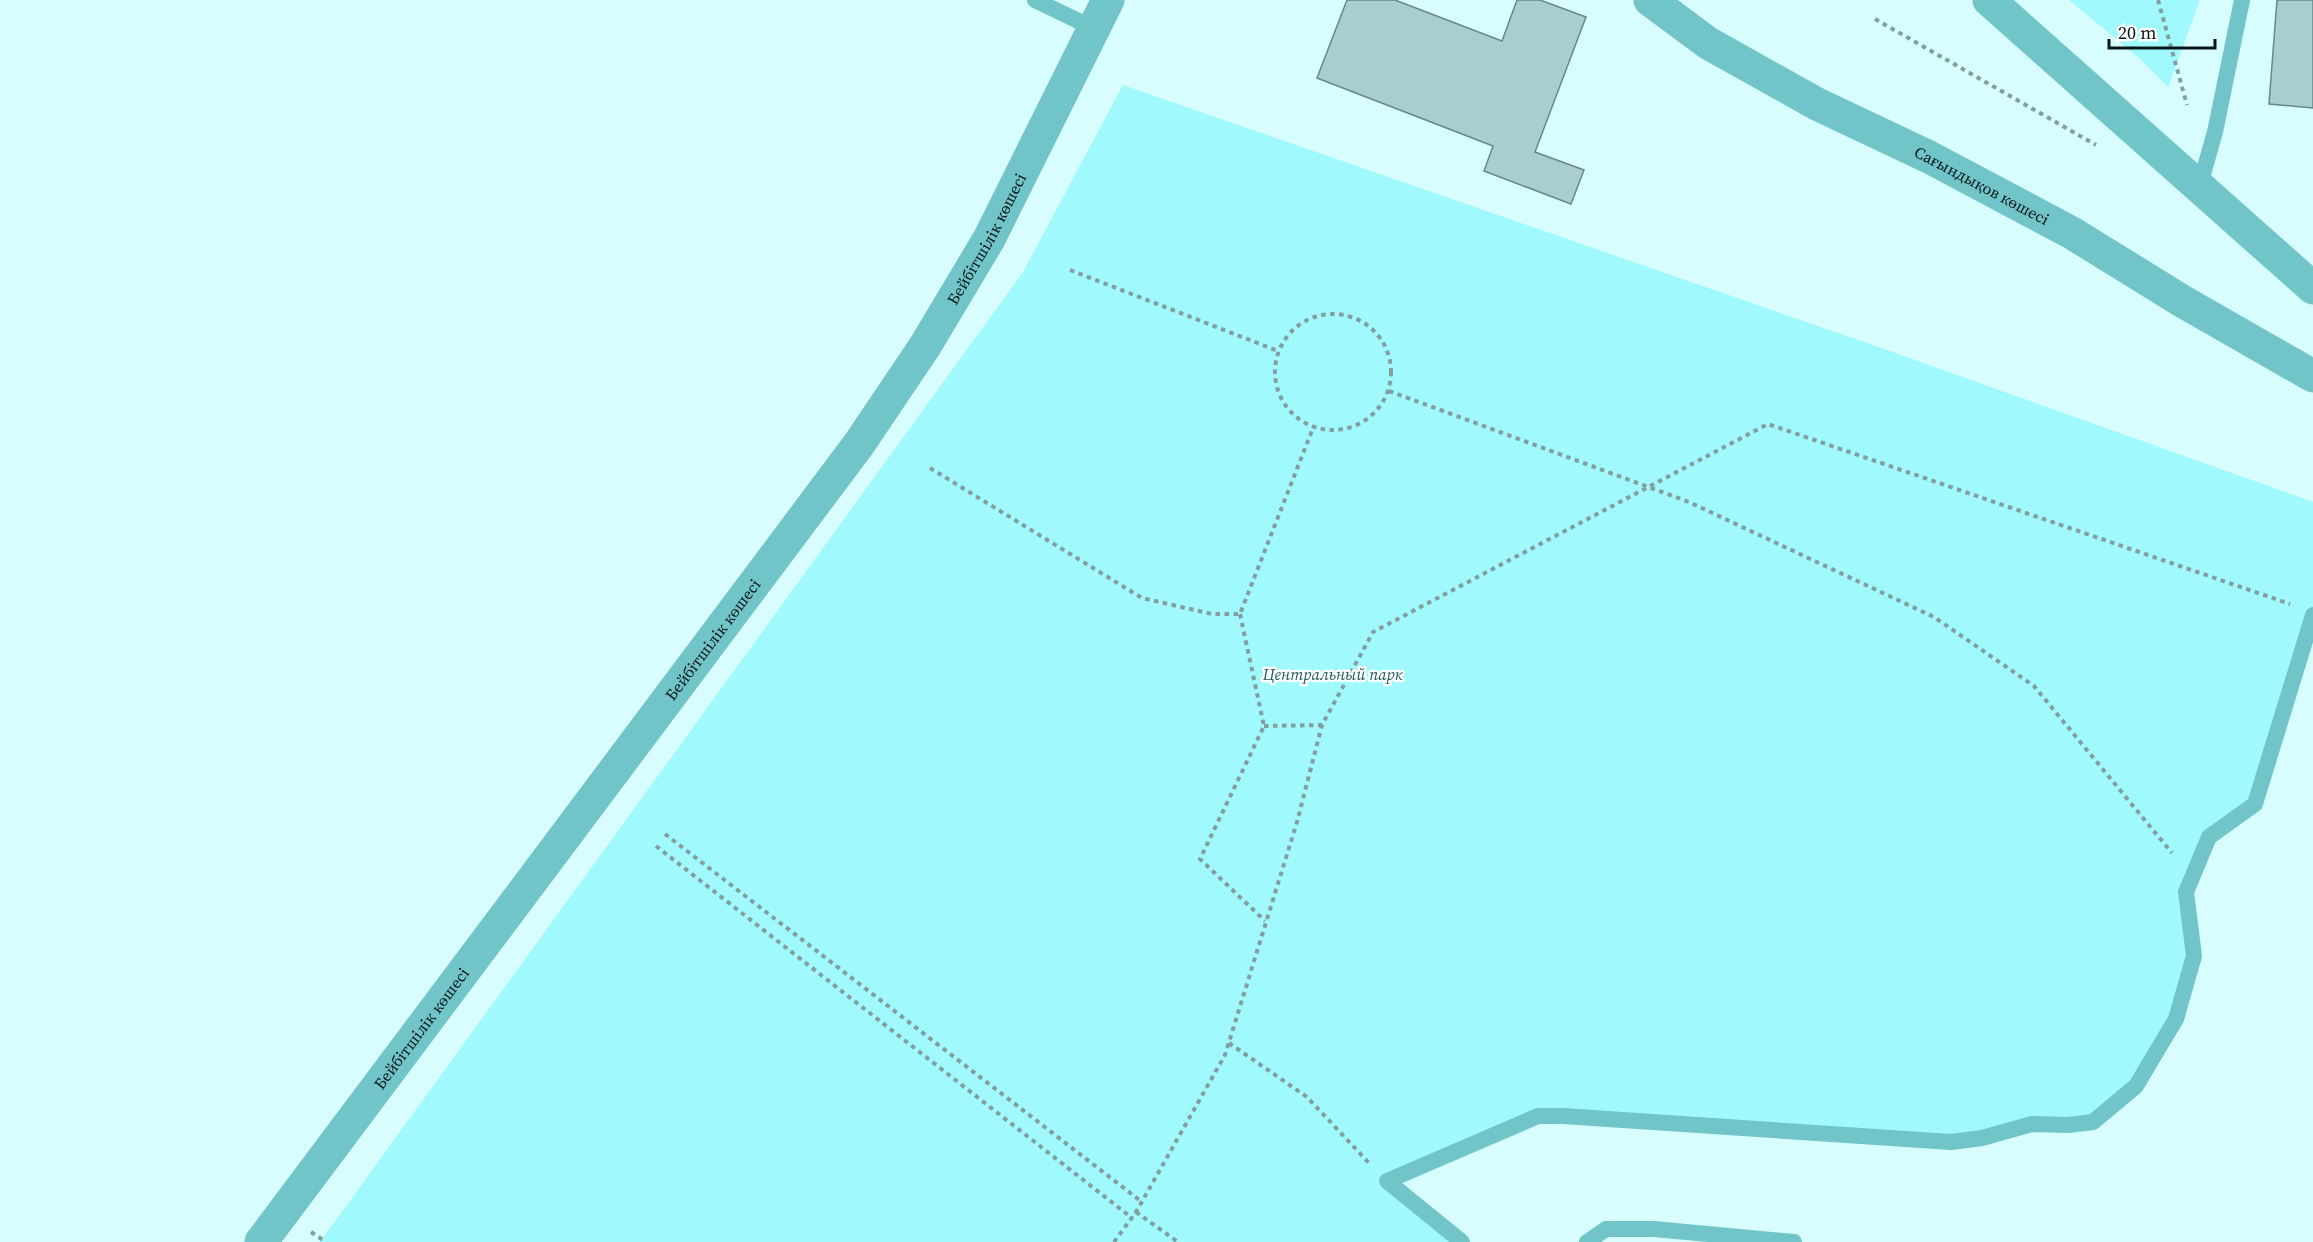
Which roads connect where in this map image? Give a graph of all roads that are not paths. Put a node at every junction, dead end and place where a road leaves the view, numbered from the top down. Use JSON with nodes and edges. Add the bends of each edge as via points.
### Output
{"nodes":[{"id":1,"x":1035,"y":0,"type":"edge"},
{"id":2,"x":1650,"y":0,"type":"edge"},
{"id":3,"x":1989,"y":0,"type":"edge"},
{"id":4,"x":2242,"y":0,"type":"edge"},
{"id":5,"x":1101,"y":14,"type":"edge"},
{"id":6,"x":2199,"y":188,"type":"junction"},
{"id":7,"x":2313,"y":288,"type":"edge"},
{"id":8,"x":2313,"y":376,"type":"edge"},
{"id":9,"x":2313,"y":615,"type":"edge"},
{"id":10,"x":261,"y":1242,"type":"edge"},
{"id":11,"x":1462,"y":1242,"type":"edge"},
{"id":12,"x":1587,"y":1242,"type":"edge"},
{"id":13,"x":1794,"y":1242,"type":"edge"}],
"edges":[{"from":1,"to":5,"type":"lane"},
{"from":2,"to":8,"type":"street","name":"Сағындықов көшесі","via":[[1708,43],[1817,105],[1929,157],[2072,233]]},
{"from":3,"to":6,"type":"street"},
{"from":4,"to":6,"type":"lane","via":[[2215,132]]},
{"from":5,"to":10,"type":"street","name":"Бейбітшілік көшесі","via":[[989,238],[926,346],[859,444]]},
{"from":6,"to":7,"type":"street"},
{"from":9,"to":11,"type":"lane","via":[[2255,804],[2209,837],[2186,892],[2194,956],[2176,1019],[2136,1086],[2093,1122],[2032,1124],[1951,1142],[1538,1116],[1387,1181]]},
{"from":12,"to":13,"type":"lane","via":[[1606,1229],[1653,1229]]}]}
